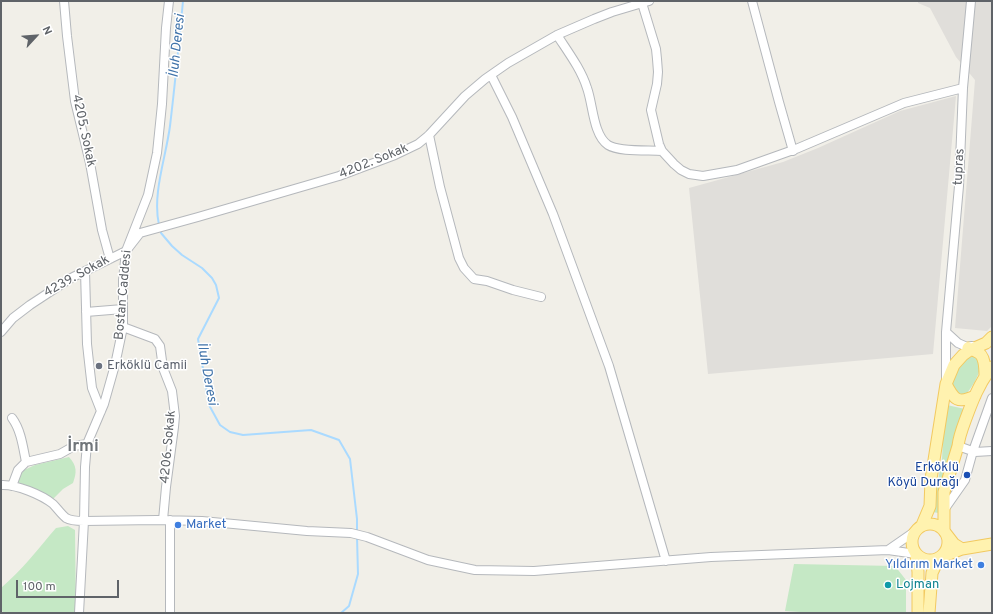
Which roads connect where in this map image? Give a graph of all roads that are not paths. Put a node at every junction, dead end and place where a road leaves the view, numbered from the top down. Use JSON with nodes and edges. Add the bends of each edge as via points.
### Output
{"nodes":[{"id":1,"x":64,"y":1,"type":"edge"},
{"id":2,"x":170,"y":1,"type":"edge"},
{"id":3,"x":752,"y":1,"type":"edge"},
{"id":4,"x":971,"y":1,"type":"edge"},
{"id":5,"x":646,"y":2,"type":"edge"},
{"id":6,"x":557,"y":35,"type":"junction"},
{"id":7,"x":491,"y":75,"type":"junction"},
{"id":8,"x":963,"y":88,"type":"junction"},
{"id":9,"x":429,"y":135,"type":"junction"},
{"id":10,"x":662,"y":151,"type":"junction"},
{"id":11,"x":793,"y":151,"type":"junction"},
{"id":12,"x":156,"y":229,"type":"joint"},
{"id":13,"x":126,"y":251,"type":"junction"},
{"id":14,"x":110,"y":259,"type":"junction"},
{"id":15,"x":85,"y":271,"type":"junction"},
{"id":16,"x":541,"y":297,"type":"dead end"},
{"id":17,"x":123,"y":309,"type":"junction"},
{"id":18,"x":86,"y":312,"type":"junction"},
{"id":19,"x":124,"y":327,"type":"junction"},
{"id":20,"x":1,"y":332,"type":"edge"},
{"id":21,"x":946,"y":332,"type":"junction"},
{"id":22,"x":989,"y":340,"type":"edge"},
{"id":23,"x":969,"y":349,"type":"junction"},
{"id":24,"x":988,"y":372,"type":"edge"},
{"id":25,"x":946,"y":384,"type":"junction"},
{"id":26,"x":975,"y":396,"type":"junction"},
{"id":27,"x":992,"y":398,"type":"edge"},
{"id":28,"x":101,"y":411,"type":"junction"},
{"id":29,"x":12,"y":418,"type":"dead end"},
{"id":30,"x":87,"y":444,"type":"junction"},
{"id":31,"x":958,"y":446,"type":"junction"},
{"id":32,"x":973,"y":451,"type":"junction"},
{"id":33,"x":992,"y":451,"type":"edge"},
{"id":34,"x":26,"y":462,"type":"junction"},
{"id":35,"x":1,"y":485,"type":"edge"},
{"id":36,"x":12,"y":486,"type":"junction"},
{"id":37,"x":944,"y":511,"type":"junction"},
{"id":38,"x":166,"y":520,"type":"junction"},
{"id":39,"x":84,"y":521,"type":"junction"},
{"id":40,"x":918,"y":529,"type":"junction"},
{"id":41,"x":944,"y":530,"type":"junction"},
{"id":42,"x":992,"y":544,"type":"edge"},
{"id":43,"x":962,"y":549,"type":"junction"},
{"id":44,"x":888,"y":550,"type":"junction"},
{"id":45,"x":916,"y":554,"type":"junction"},
{"id":46,"x":939,"y":558,"type":"junction"},
{"id":47,"x":666,"y":560,"type":"junction"},
{"id":48,"x":79,"y":613,"type":"edge"},
{"id":49,"x":170,"y":613,"type":"edge"},
{"id":50,"x":918,"y":613,"type":"edge"},
{"id":51,"x":929,"y":613,"type":"edge"}],
"edges":[{"from":1,"to":14,"type":"street","name":"4205. Sokak","via":[[75,101]]},
{"from":2,"to":13,"type":"street","name":"Bostan Caddesi","via":[[157,153],[148,195]]},
{"from":3,"to":11,"type":"street"},
{"from":4,"to":8,"type":"street","name":"tupras"},
{"from":5,"to":6,"type":"street","name":"4202. Sokak","via":[[612,12]]},
{"from":5,"to":10,"type":"street","via":[[658,72],[651,110]]},
{"from":6,"to":7,"type":"street","name":"4202. Sokak"},
{"from":6,"to":10,"type":"street","via":[[577,66],[587,88],[601,139],[608,145],[620,149]]},
{"from":7,"to":9,"type":"street","name":"4202. Sokak","via":[[465,96]]},
{"from":7,"to":47,"type":"street","via":[[512,117],[553,214],[610,366]]},
{"from":8,"to":11,"type":"street","via":[[897,106]]},
{"from":8,"to":21,"type":"street","name":"tupras","via":[[959,186]]},
{"from":9,"to":12,"type":"street","name":"4202. Sokak","via":[[418,144],[395,155],[339,176]]},
{"from":9,"to":16,"type":"street","via":[[440,187],[464,268],[474,279]]},
{"from":10,"to":11,"type":"street","via":[[681,170],[703,176],[737,170]]},
{"from":12,"to":13,"type":"street","name":"4239. Sokak","via":[[140,233]]},
{"from":13,"to":14,"type":"street","name":"4239. Sokak"},
{"from":13,"to":17,"type":"street","name":"Bostan Caddesi"},
{"from":14,"to":15,"type":"street","name":"4239. Sokak"},
{"from":15,"to":18,"type":"street"},
{"from":15,"to":20,"type":"street","name":"4239. Sokak","via":[[30,305],[13,318]]},
{"from":17,"to":18,"type":"street"},
{"from":17,"to":19,"type":"street","name":"Bostan Caddesi"},
{"from":18,"to":28,"type":"street","via":[[92,388]]},
{"from":19,"to":28,"type":"street","name":"Bostan Caddesi"},
{"from":19,"to":38,"type":"street","name":"4206. Sokak","via":[[155,339],[160,346],[163,368],[172,391],[175,416],[166,487]]},
{"from":21,"to":23,"type":"street"},
{"from":21,"to":25,"type":"street","name":"tupras"},
{"from":22,"to":23,"type":"main road"},
{"from":23,"to":24,"type":"main road","via":[[982,355]]},
{"from":23,"to":25,"type":"main road","via":[[954,366]]},
{"from":24,"to":26,"type":"main road"},
{"from":25,"to":26,"type":"main road","via":[[950,393],[958,400]]},
{"from":25,"to":40,"type":"main road","via":[[931,479],[930,506]]},
{"from":26,"to":31,"type":"main road"},
{"from":27,"to":32,"type":"street"},
{"from":28,"to":30,"type":"street","name":"Bostan Caddesi"},
{"from":29,"to":34,"type":"street","via":[[16,423]]},
{"from":30,"to":34,"type":"street"},
{"from":30,"to":39,"type":"street","name":"Bostan Caddesi"},
{"from":31,"to":32,"type":"street"},
{"from":31,"to":37,"type":"main road","via":[[944,492]]},
{"from":32,"to":33,"type":"street"},
{"from":32,"to":37,"type":"street","via":[[964,480]]},
{"from":34,"to":36,"type":"street","via":[[18,470]]},
{"from":35,"to":36,"type":"street"},
{"from":36,"to":39,"type":"street","via":[[43,497],[66,518]]},
{"from":37,"to":41,"type":"main road"},
{"from":38,"to":39,"type":"street"},
{"from":38,"to":47,"type":"street","via":[[351,533],[428,560],[475,570],[534,571]]},
{"from":38,"to":49,"type":"street"},
{"from":39,"to":48,"type":"street","name":"Bostan Caddesi"},
{"from":40,"to":41,"type":"main road","via":[[932,524]]},
{"from":40,"to":44,"type":"street"},
{"from":40,"to":45,"type":"main road","via":[[911,544]]},
{"from":41,"to":43,"type":"main road","via":[[954,544]]},
{"from":41,"to":46,"type":"main road","via":[[947,548]]},
{"from":42,"to":43,"type":"main road"},
{"from":43,"to":46,"type":"main road"},
{"from":44,"to":45,"type":"street"},
{"from":44,"to":47,"type":"street"},
{"from":45,"to":46,"type":"main road","via":[[924,560]]},
{"from":45,"to":50,"type":"main road"},
{"from":46,"to":51,"type":"main road","via":[[932,573]]}]}
